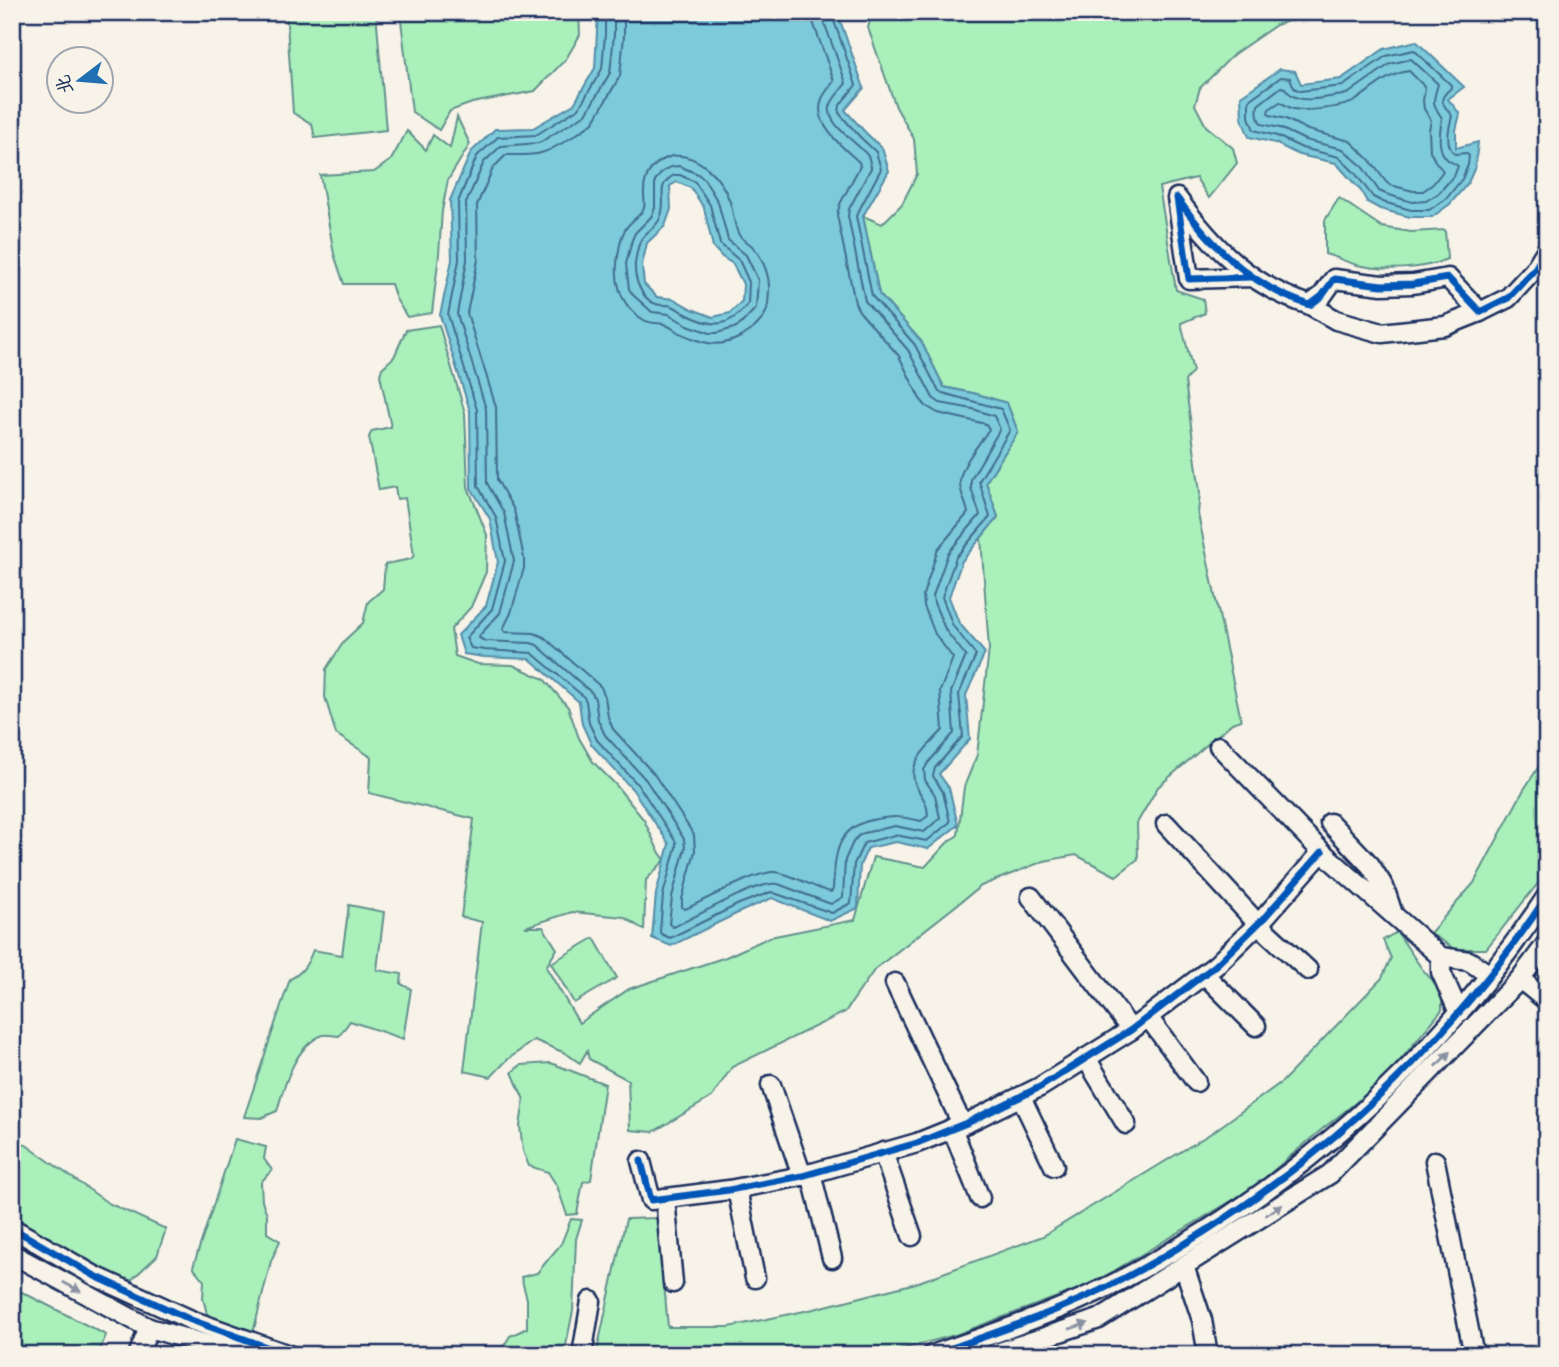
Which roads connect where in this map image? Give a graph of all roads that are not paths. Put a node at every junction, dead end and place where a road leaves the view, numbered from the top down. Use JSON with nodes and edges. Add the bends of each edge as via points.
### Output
{"nodes":[{"id":1,"x":1547,"y":249,"type":"edge"},
{"id":2,"x":1251,"y":277,"type":"junction"},
{"id":3,"x":1310,"y":305,"type":"junction"},
{"id":4,"x":1480,"y":312,"type":"junction"},
{"id":5,"x":1220,"y":746,"type":"dead end"},
{"id":6,"x":1166,"y":824,"type":"dead end"},
{"id":7,"x":1330,"y":824,"type":"dead end"},
{"id":8,"x":1322,"y":852,"type":"junction"},
{"id":9,"x":1547,"y":896,"type":"edge"},
{"id":10,"x":1031,"y":897,"type":"dead end"},
{"id":11,"x":1392,"y":914,"type":"junction"},
{"id":12,"x":1258,"y":924,"type":"junction"},
{"id":13,"x":1547,"y":943,"type":"edge"},
{"id":14,"x":1441,"y":957,"type":"junction"},
{"id":15,"x":1308,"y":970,"type":"dead end"},
{"id":16,"x":1204,"y":974,"type":"junction"},
{"id":17,"x":1490,"y":975,"type":"junction"},
{"id":18,"x":1520,"y":979,"type":"junction"},
{"id":19,"x":895,"y":983,"type":"dead end"},
{"id":20,"x":1547,"y":1001,"type":"edge"},
{"id":21,"x":1459,"y":1013,"type":"junction"},
{"id":22,"x":1148,"y":1017,"type":"junction"},
{"id":23,"x":1256,"y":1026,"type":"dead end"},
{"id":24,"x":1131,"y":1030,"type":"junction"},
{"id":25,"x":1086,"y":1058,"type":"junction"},
{"id":26,"x":1196,"y":1082,"type":"dead end"},
{"id":27,"x":771,"y":1085,"type":"dead end"},
{"id":28,"x":1021,"y":1097,"type":"junction"},
{"id":29,"x":1126,"y":1124,"type":"dead end"},
{"id":30,"x":957,"y":1126,"type":"junction"},
{"id":31,"x":883,"y":1153,"type":"junction"},
{"id":32,"x":641,"y":1161,"type":"dead end"},
{"id":33,"x":1435,"y":1161,"type":"dead end"},
{"id":34,"x":1054,"y":1166,"type":"dead end"},
{"id":35,"x":807,"y":1174,"type":"junction"},
{"id":36,"x":737,"y":1189,"type":"junction"},
{"id":37,"x":665,"y":1198,"type":"junction"},
{"id":38,"x":980,"y":1198,"type":"dead end"},
{"id":39,"x":12,"y":1228,"type":"edge"},
{"id":40,"x":912,"y":1236,"type":"dead end"},
{"id":41,"x":12,"y":1254,"type":"edge"},
{"id":42,"x":832,"y":1258,"type":"dead end"},
{"id":43,"x":1184,"y":1266,"type":"junction"},
{"id":44,"x":755,"y":1278,"type":"dead end"},
{"id":45,"x":673,"y":1283,"type":"dead end"},
{"id":46,"x":591,"y":1301,"type":"dead end"},
{"id":47,"x":149,"y":1328,"type":"junction"},
{"id":48,"x":138,"y":1355,"type":"edge"},
{"id":49,"x":243,"y":1355,"type":"edge"},
{"id":50,"x":289,"y":1355,"type":"edge"},
{"id":51,"x":582,"y":1355,"type":"edge"},
{"id":52,"x":932,"y":1355,"type":"edge"},
{"id":53,"x":991,"y":1355,"type":"edge"},
{"id":54,"x":1208,"y":1355,"type":"edge"},
{"id":55,"x":1474,"y":1355,"type":"edge"}],
"edges":[{"from":1,"to":4,"type":"street","via":[[1508,298]]},
{"from":2,"to":2,"type":"street","via":[[1195,224],[1177,198],[1189,279]]},
{"from":2,"to":3,"type":"street","via":[[1286,298]]},
{"from":3,"to":4,"type":"street","via":[[1336,320],[1382,333],[1444,326]]},
{"from":3,"to":4,"type":"street","via":[[1334,279],[1382,285],[1448,278]]},
{"from":5,"to":8,"type":"street"},
{"from":6,"to":12,"type":"street"},
{"from":7,"to":11,"type":"street","via":[[1370,865],[1384,887]]},
{"from":8,"to":11,"type":"street"},
{"from":8,"to":12,"type":"street"},
{"from":9,"to":17,"type":"street"},
{"from":10,"to":24,"type":"street"},
{"from":11,"to":14,"type":"street"},
{"from":12,"to":15,"type":"street"},
{"from":12,"to":16,"type":"street"},
{"from":13,"to":18,"type":"street"},
{"from":14,"to":17,"type":"street","via":[[1469,961]]},
{"from":14,"to":21,"type":"street","via":[[1441,972]]},
{"from":16,"to":22,"type":"street"},
{"from":16,"to":23,"type":"street"},
{"from":17,"to":21,"type":"street"},
{"from":18,"to":20,"type":"street"},
{"from":43,"to":18,"type":"street","one_way":true,"via":[[1330,1174]]},
{"from":19,"to":30,"type":"street"},
{"from":21,"to":52,"type":"street","via":[[1378,1099],[1297,1168],[1210,1229],[1118,1281],[1021,1325]]},
{"from":22,"to":24,"type":"street"},
{"from":22,"to":26,"type":"street"},
{"from":24,"to":25,"type":"street"},
{"from":25,"to":28,"type":"street"},
{"from":25,"to":29,"type":"street"},
{"from":27,"to":35,"type":"street"},
{"from":28,"to":30,"type":"street"},
{"from":28,"to":34,"type":"street"},
{"from":30,"to":31,"type":"street"},
{"from":30,"to":38,"type":"street"},
{"from":31,"to":35,"type":"street"},
{"from":31,"to":40,"type":"street"},
{"from":32,"to":37,"type":"street","via":[[651,1200]]},
{"from":33,"to":55,"type":"street"},
{"from":35,"to":36,"type":"street"},
{"from":35,"to":42,"type":"street"},
{"from":36,"to":37,"type":"street"},
{"from":36,"to":44,"type":"street"},
{"from":37,"to":45,"type":"street"},
{"from":39,"to":50,"type":"street","via":[[94,1276],[191,1321]]},
{"from":41,"to":47,"type":"street","one_way":true},
{"from":53,"to":43,"type":"street","one_way":true,"via":[[1099,1319]]},
{"from":43,"to":54,"type":"street"},
{"from":46,"to":51,"type":"street"},
{"from":47,"to":48,"type":"street"},
{"from":47,"to":49,"type":"street"}]}
